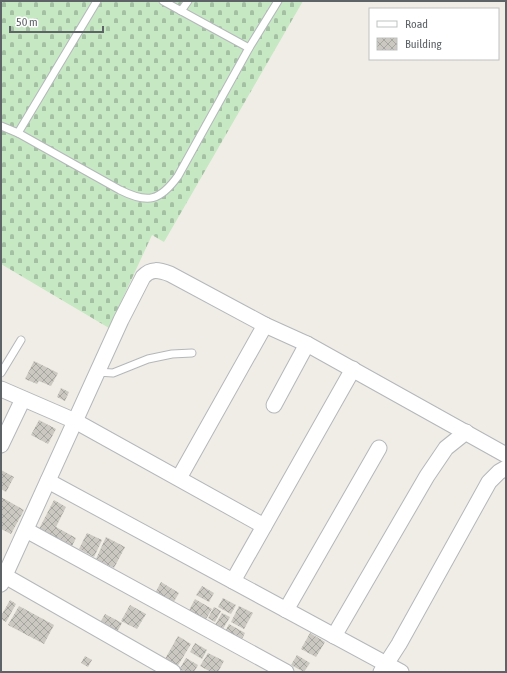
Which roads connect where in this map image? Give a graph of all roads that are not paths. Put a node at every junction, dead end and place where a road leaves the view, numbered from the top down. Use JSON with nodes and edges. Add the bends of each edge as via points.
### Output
{"nodes":[{"id":1,"x":97,"y":1,"type":"edge"},
{"id":2,"x":163,"y":1,"type":"edge"},
{"id":3,"x":188,"y":1,"type":"edge"},
{"id":4,"x":275,"y":2,"type":"edge"},
{"id":5,"x":181,"y":11,"type":"junction"},
{"id":6,"x":249,"y":48,"type":"junction"},
{"id":7,"x":1,"y":126,"type":"edge"},
{"id":8,"x":18,"y":133,"type":"junction"},
{"id":9,"x":265,"y":325,"type":"junction"},
{"id":10,"x":21,"y":340,"type":"dead end"},
{"id":11,"x":307,"y":344,"type":"junction"},
{"id":12,"x":192,"y":353,"type":"dead end"},
{"id":13,"x":353,"y":369,"type":"junction"},
{"id":14,"x":97,"y":372,"type":"junction"},
{"id":15,"x":1,"y":373,"type":"edge"},
{"id":16,"x":1,"y":388,"type":"edge"},
{"id":17,"x":23,"y":399,"type":"junction"},
{"id":18,"x":274,"y":405,"type":"dead end"},
{"id":19,"x":75,"y":421,"type":"junction"},
{"id":20,"x":466,"y":432,"type":"junction"},
{"id":21,"x":1,"y":445,"type":"edge"},
{"id":22,"x":379,"y":448,"type":"dead end"},
{"id":23,"x":506,"y":455,"type":"edge"},
{"id":24,"x":506,"y":468,"type":"edge"},
{"id":25,"x":179,"y":478,"type":"junction"},
{"id":26,"x":48,"y":481,"type":"junction"},
{"id":27,"x":264,"y":526,"type":"junction"},
{"id":28,"x":26,"y":530,"type":"junction"},
{"id":29,"x":3,"y":580,"type":"edge"},
{"id":30,"x":233,"y":581,"type":"junction"},
{"id":31,"x":286,"y":610,"type":"junction"},
{"id":32,"x":334,"y":636,"type":"junction"},
{"id":33,"x":384,"y":668,"type":"edge"},
{"id":34,"x":173,"y":672,"type":"edge"},
{"id":35,"x":286,"y":672,"type":"edge"},
{"id":36,"x":401,"y":672,"type":"edge"}],
"edges":[{"from":1,"to":8,"type":"lane"},
{"from":2,"to":5,"type":"lane"},
{"from":3,"to":5,"type":"lane"},
{"from":4,"to":6,"type":"lane"},
{"from":5,"to":6,"type":"lane"},
{"from":6,"to":8,"type":"lane","via":[[178,176],[168,189],[157,197],[135,198]]},
{"from":7,"to":8,"type":"lane"},
{"from":9,"to":11,"type":"street"},
{"from":9,"to":14,"type":"street","via":[[170,274],[154,270],[147,272],[139,284]]},
{"from":9,"to":25,"type":"street"},
{"from":10,"to":15,"type":"lane"},
{"from":11,"to":13,"type":"street"},
{"from":11,"to":18,"type":"street"},
{"from":12,"to":14,"type":"lane","via":[[148,359],[113,373]]},
{"from":13,"to":20,"type":"street"},
{"from":13,"to":27,"type":"street"},
{"from":14,"to":19,"type":"street"},
{"from":16,"to":17,"type":"street"},
{"from":17,"to":19,"type":"street"},
{"from":17,"to":21,"type":"street"},
{"from":19,"to":25,"type":"street"},
{"from":19,"to":26,"type":"street"},
{"from":20,"to":23,"type":"street"},
{"from":20,"to":32,"type":"street","via":[[446,448],[431,470]]},
{"from":22,"to":31,"type":"street"},
{"from":24,"to":33,"type":"street","via":[[489,482]]},
{"from":25,"to":27,"type":"street"},
{"from":26,"to":28,"type":"street"},
{"from":26,"to":30,"type":"street"},
{"from":27,"to":30,"type":"street"},
{"from":28,"to":29,"type":"street"},
{"from":28,"to":35,"type":"street"},
{"from":29,"to":34,"type":"street"},
{"from":30,"to":31,"type":"street"},
{"from":31,"to":32,"type":"street"},
{"from":32,"to":33,"type":"street"},
{"from":33,"to":36,"type":"street"}]}
